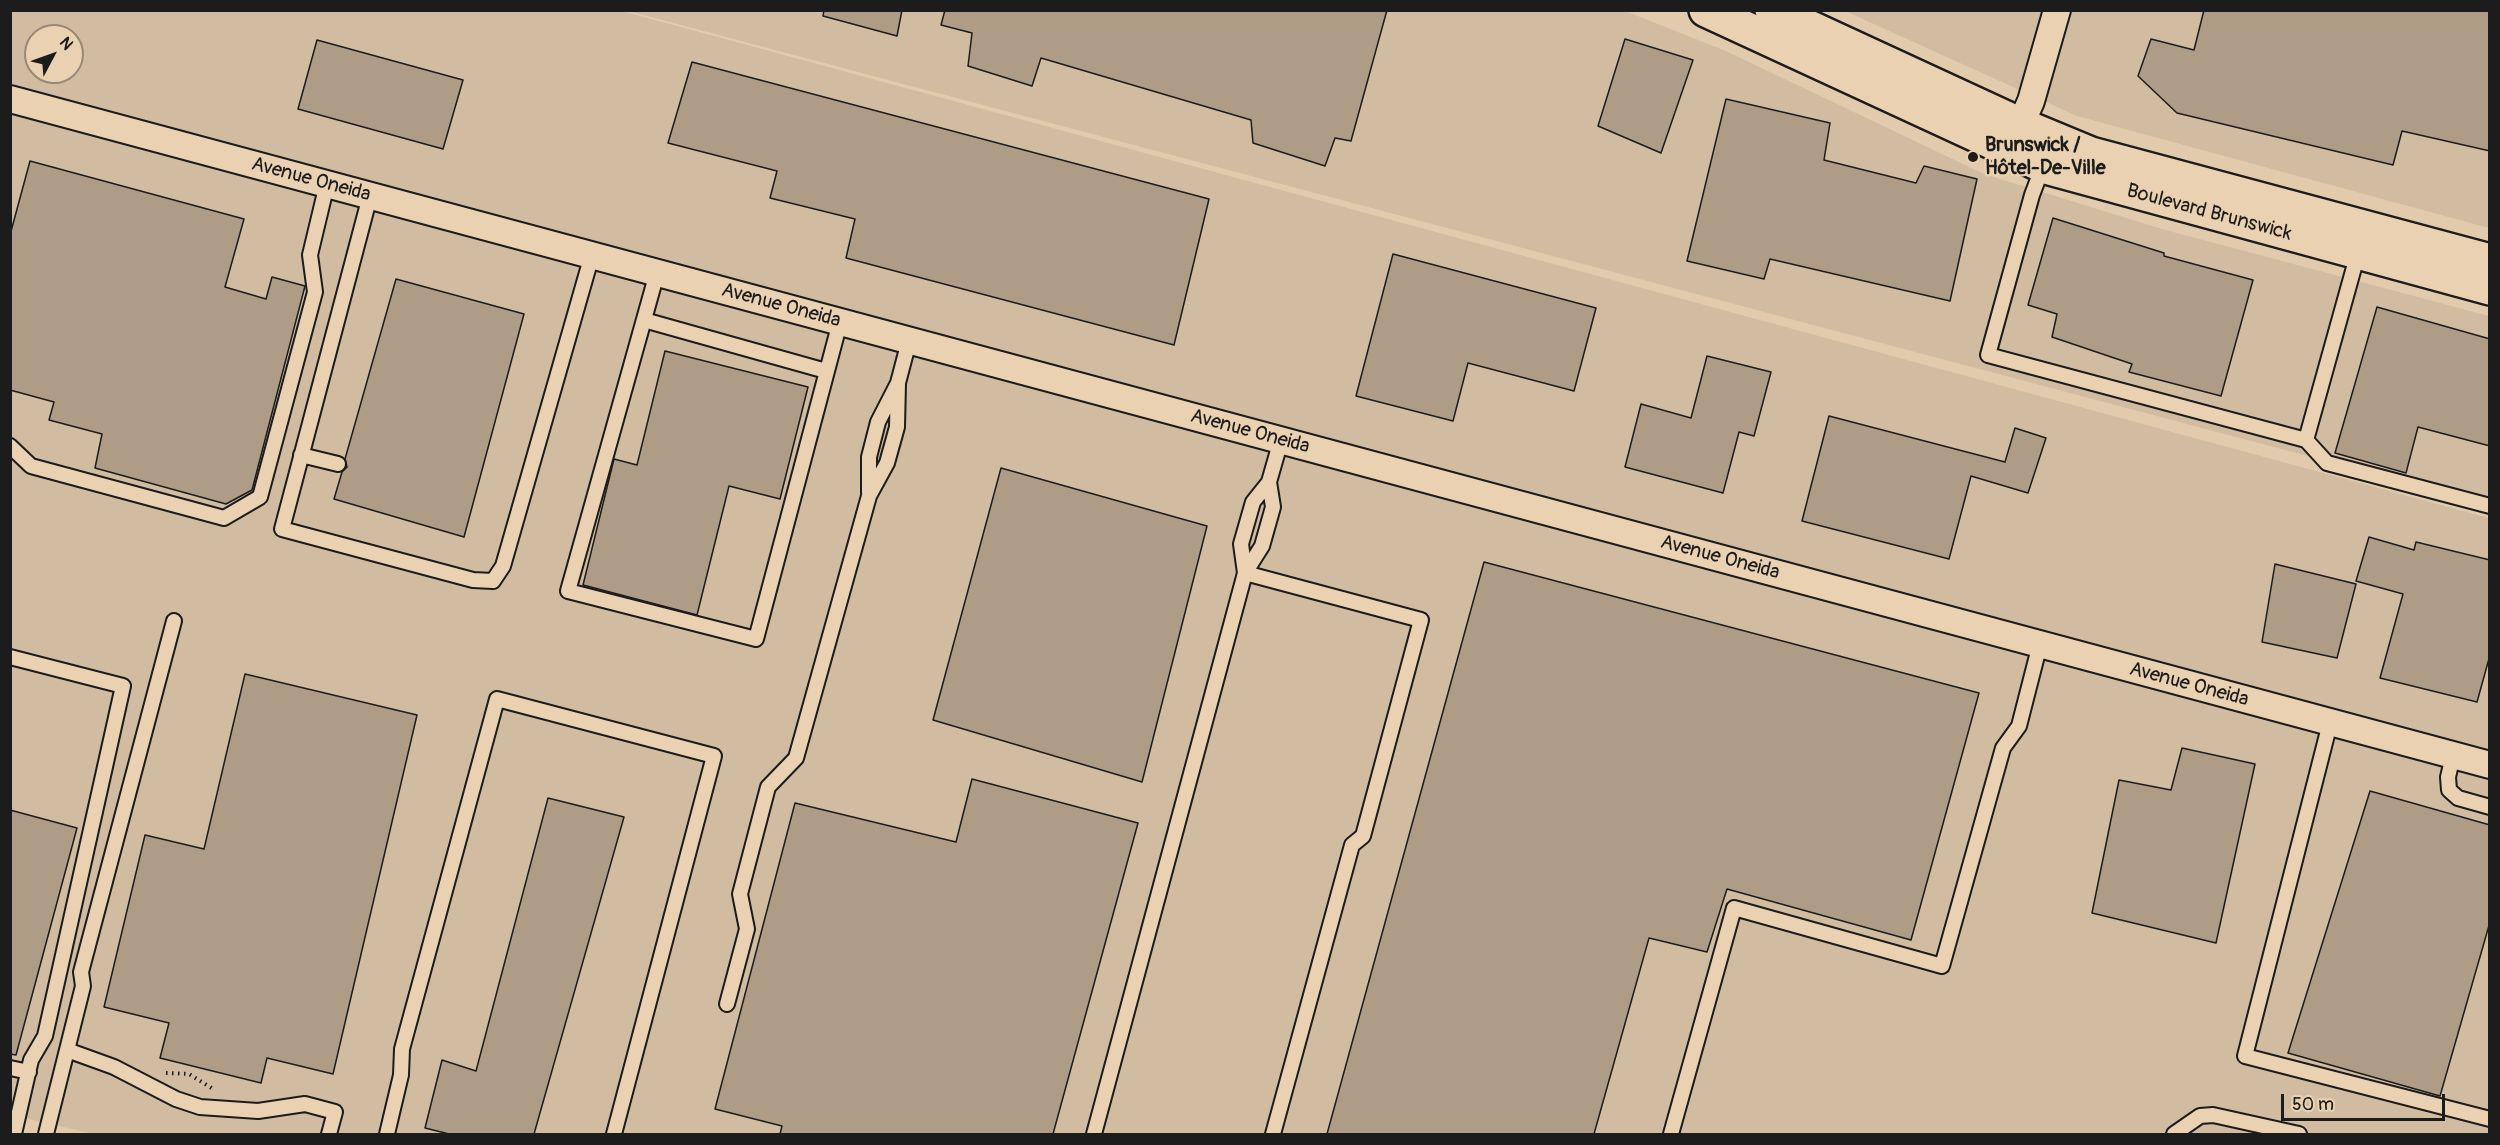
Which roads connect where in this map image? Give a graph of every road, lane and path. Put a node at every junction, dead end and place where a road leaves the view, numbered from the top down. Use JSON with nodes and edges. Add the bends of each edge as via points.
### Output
{"nodes":[{"id":1,"x":1706,"y":10,"type":"edge"},
{"id":2,"x":1772,"y":10,"type":"edge"},
{"id":3,"x":2057,"y":10,"type":"edge"},
{"id":4,"x":10,"y":99,"type":"edge"},
{"id":5,"x":2015,"y":138,"type":"junction"},
{"id":6,"x":2043,"y":166,"type":"junction"},
{"id":7,"x":327,"y":184,"type":"junction"},
{"id":8,"x":370,"y":196,"type":"junction"},
{"id":9,"x":2358,"y":253,"type":"junction"},
{"id":10,"x":592,"y":255,"type":"junction"},
{"id":11,"x":2490,"y":261,"type":"edge"},
{"id":12,"x":657,"y":273,"type":"junction"},
{"id":13,"x":2490,"y":288,"type":"edge"},
{"id":14,"x":644,"y":321,"type":"junction"},
{"id":15,"x":840,"y":322,"type":"junction"},
{"id":16,"x":909,"y":341,"type":"junction"},
{"id":17,"x":826,"y":371,"type":"junction"},
{"id":18,"x":898,"y":383,"type":"junction"},
{"id":19,"x":1281,"y":440,"type":"junction"},
{"id":20,"x":2307,"y":440,"type":"junction"},
{"id":21,"x":10,"y":446,"type":"edge"},
{"id":22,"x":301,"y":454,"type":"junction"},
{"id":23,"x":339,"y":464,"type":"dead end"},
{"id":24,"x":1269,"y":482,"type":"junction"},
{"id":25,"x":869,"y":496,"type":"junction"},
{"id":26,"x":2490,"y":506,"type":"edge"},
{"id":27,"x":1245,"y":573,"type":"junction"},
{"id":28,"x":174,"y":621,"type":"dead end"},
{"id":29,"x":2040,"y":644,"type":"junction"},
{"id":30,"x":10,"y":657,"type":"edge"},
{"id":31,"x":2330,"y":723,"type":"junction"},
{"id":32,"x":2453,"y":756,"type":"junction"},
{"id":33,"x":2490,"y":765,"type":"edge"},
{"id":34,"x":2490,"y":807,"type":"edge"},
{"id":35,"x":727,"y":1004,"type":"dead end"},
{"id":36,"x":67,"y":1050,"type":"junction"},
{"id":37,"x":10,"y":1068,"type":"edge"},
{"id":38,"x":28,"y":1072,"type":"junction"},
{"id":39,"x":162,"y":1074,"type":"dead end"},
{"id":40,"x":214,"y":1091,"type":"dead end"},
{"id":41,"x":2490,"y":1119,"type":"edge"},
{"id":42,"x":14,"y":1134,"type":"edge"},
{"id":43,"x":46,"y":1134,"type":"edge"},
{"id":44,"x":329,"y":1134,"type":"edge"},
{"id":45,"x":387,"y":1134,"type":"edge"},
{"id":46,"x":614,"y":1134,"type":"edge"},
{"id":47,"x":1094,"y":1134,"type":"edge"},
{"id":48,"x":1273,"y":1134,"type":"edge"},
{"id":49,"x":1671,"y":1134,"type":"edge"},
{"id":50,"x":2175,"y":1134,"type":"edge"},
{"id":51,"x":2299,"y":1134,"type":"edge"}],
"edges":[{"from":1,"to":5,"type":"street","name":"Boulevard Brunswick"},
{"from":2,"to":5,"type":"street","name":"Boulevard Brunswick"},
{"from":3,"to":5,"type":"street","via":[[2034,93]]},
{"from":4,"to":7,"type":"street","name":"Avenue Oneida"},
{"from":5,"to":6,"type":"street","name":"Boulevard Brunswick"},
{"from":5,"to":11,"type":"street","name":"Boulevard Brunswick"},
{"from":6,"to":9,"type":"street","name":"Boulevard Brunswick"},
{"from":6,"to":20,"type":"lane","via":[[1988,355]]},
{"from":7,"to":8,"type":"street","name":"Avenue Oneida"},
{"from":7,"to":21,"type":"lane","via":[[310,255],[315,292],[260,497],[224,518],[31,466]]},
{"from":8,"to":10,"type":"street","name":"Avenue Oneida"},
{"from":8,"to":22,"type":"lane"},
{"from":9,"to":13,"type":"street","name":"Boulevard Brunswick"},
{"from":9,"to":20,"type":"lane"},
{"from":10,"to":12,"type":"street","name":"Avenue Oneida"},
{"from":10,"to":22,"type":"lane","via":[[503,566],[493,580],[473,580],[282,529]]},
{"from":12,"to":14,"type":"lane"},
{"from":12,"to":15,"type":"street","name":"Avenue Oneida"},
{"from":14,"to":17,"type":"lane"},
{"from":14,"to":17,"type":"lane","via":[[568,591],[756,639]]},
{"from":15,"to":16,"type":"street","name":"Avenue Oneida"},
{"from":15,"to":17,"type":"lane"},
{"from":16,"to":18,"type":"lane"},
{"from":16,"to":19,"type":"street","name":"Avenue Oneida"},
{"from":18,"to":25,"type":"lane","via":[[878,422],[869,457]]},
{"from":18,"to":25,"type":"lane","via":[[897,428],[887,463]]},
{"from":19,"to":24,"type":"lane"},
{"from":19,"to":29,"type":"street","name":"Avenue Oneida"},
{"from":20,"to":26,"type":"lane","via":[[2327,463]]},
{"from":22,"to":23,"type":"lane"},
{"from":24,"to":27,"type":"lane","via":[[1273,507],[1262,546]]},
{"from":24,"to":27,"type":"lane","via":[[1253,502],[1241,544]]},
{"from":25,"to":35,"type":"lane","via":[[796,758],[768,787],[740,894],[747,928]]},
{"from":27,"to":47,"type":"lane"},
{"from":27,"to":48,"type":"lane","via":[[1421,620],[1363,836],[1352,845]]},
{"from":28,"to":36,"type":"lane","via":[[81,972],[83,986]]},
{"from":29,"to":31,"type":"street","name":"Avenue Oneida"},
{"from":29,"to":49,"type":"lane","via":[[2019,726],[2003,748],[1942,966],[1734,908]]},
{"from":30,"to":38,"type":"lane","via":[[123,686],[45,1036]]},
{"from":31,"to":32,"type":"street","name":"Avenue Oneida"},
{"from":31,"to":41,"type":"lane","via":[[2245,1056]]},
{"from":32,"to":33,"type":"street","name":"Avenue Oneida"},
{"from":32,"to":34,"type":"lane","via":[[2449,790],[2458,798]]},
{"from":36,"to":43,"type":"lane"},
{"from":36,"to":44,"type":"lane","via":[[200,1107],[258,1111],[305,1104],[335,1112]]},
{"from":37,"to":38,"type":"lane"},
{"from":38,"to":42,"type":"lane"},
{"from":39,"to":40,"type":"path","via":[[189,1074]]},
{"from":45,"to":46,"type":"lane","via":[[401,1075],[402,1049],[497,699],[714,756]]},
{"from":50,"to":51,"type":"lane","via":[[2200,1116],[2213,1115]]}]}
